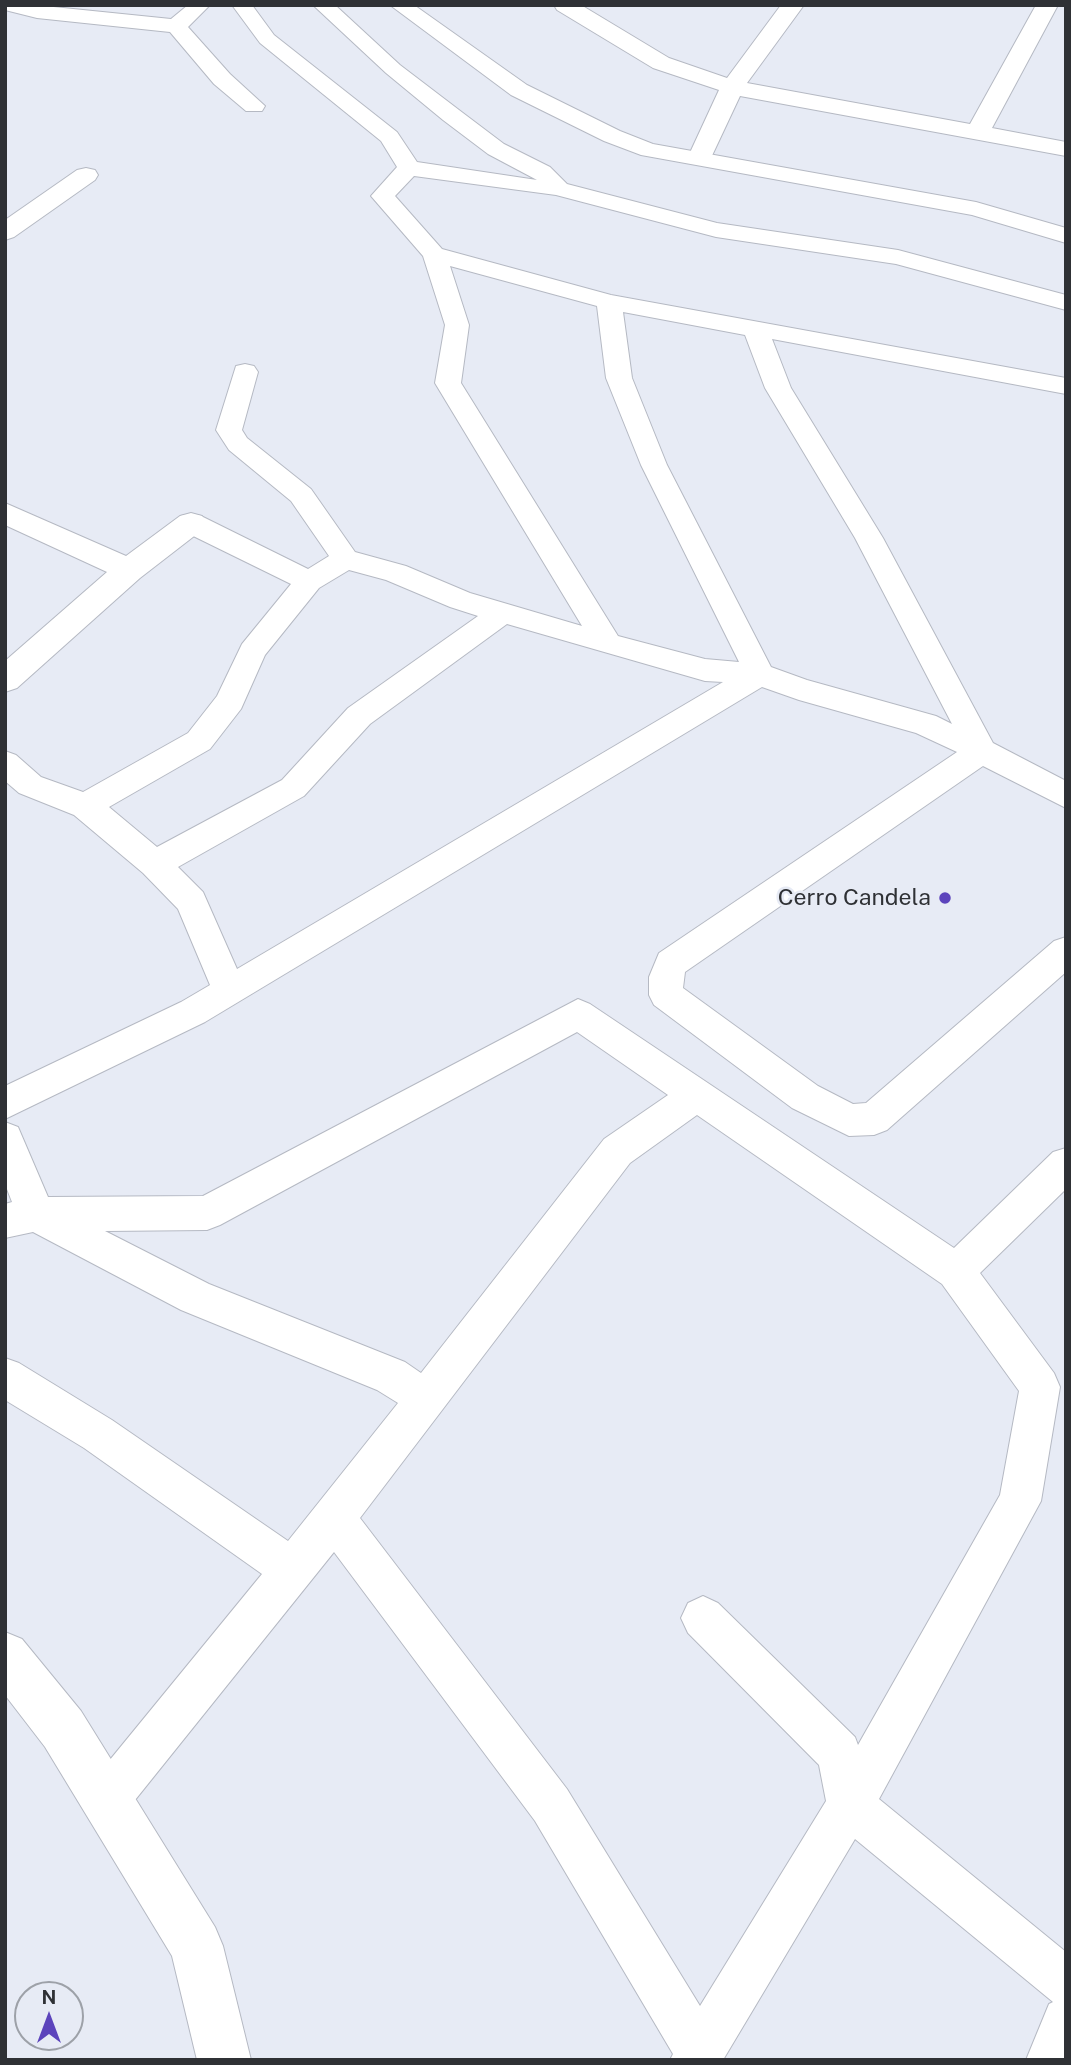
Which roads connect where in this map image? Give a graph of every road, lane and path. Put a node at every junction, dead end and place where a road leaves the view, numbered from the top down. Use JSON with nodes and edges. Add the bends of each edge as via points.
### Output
{"nodes":[{"id":1,"x":9,"y":5,"type":"edge"},
{"id":2,"x":200,"y":5,"type":"edge"},
{"id":3,"x":242,"y":5,"type":"edge"},
{"id":4,"x":323,"y":5,"type":"edge"},
{"id":5,"x":400,"y":5,"type":"edge"},
{"id":6,"x":793,"y":5,"type":"edge"},
{"id":7,"x":1047,"y":5,"type":"edge"},
{"id":8,"x":575,"y":8,"type":"edge"},
{"id":9,"x":176,"y":26,"type":"junction"},
{"id":10,"x":732,"y":87,"type":"junction"},
{"id":11,"x":254,"y":106,"type":"dead end"},
{"id":12,"x":978,"y":131,"type":"junction"},
{"id":13,"x":1066,"y":149,"type":"edge"},
{"id":14,"x":700,"y":157,"type":"junction"},
{"id":15,"x":409,"y":168,"type":"junction"},
{"id":16,"x":86,"y":175,"type":"dead end"},
{"id":17,"x":559,"y":189,"type":"junction"},
{"id":18,"x":5,"y":232,"type":"edge"},
{"id":19,"x":1066,"y":236,"type":"edge"},
{"id":20,"x":434,"y":254,"type":"junction"},
{"id":21,"x":609,"y":302,"type":"junction"},
{"id":22,"x":1066,"y":303,"type":"edge"},
{"id":23,"x":756,"y":331,"type":"junction"},
{"id":24,"x":245,"y":372,"type":"dead end"},
{"id":25,"x":1066,"y":386,"type":"edge"},
{"id":26,"x":5,"y":513,"type":"edge"},
{"id":27,"x":191,"y":523,"type":"joint"},
{"id":28,"x":345,"y":559,"type":"junction"},
{"id":29,"x":129,"y":570,"type":"junction"},
{"id":30,"x":309,"y":581,"type":"junction"},
{"id":31,"x":504,"y":612,"type":"junction"},
{"id":32,"x":608,"y":644,"type":"junction"},
{"id":33,"x":760,"y":674,"type":"junction"},
{"id":34,"x":5,"y":680,"type":"edge"},
{"id":35,"x":982,"y":751,"type":"junction"},
{"id":36,"x":5,"y":763,"type":"edge"},
{"id":37,"x":1066,"y":796,"type":"edge"},
{"id":38,"x":85,"y":806,"type":"junction"},
{"id":39,"x":155,"y":864,"type":"junction"},
{"id":40,"x":1066,"y":951,"type":"edge"},
{"id":41,"x":229,"y":990,"type":"junction"},
{"id":42,"x":696,"y":1095,"type":"junction"},
{"id":43,"x":5,"y":1103,"type":"edge"},
{"id":44,"x":5,"y":1138,"type":"edge"},
{"id":45,"x":1066,"y":1164,"type":"edge"},
{"id":46,"x":21,"y":1217,"type":"edge"},
{"id":47,"x":956,"y":1271,"type":"junction"},
{"id":48,"x":5,"y":1377,"type":"edge"},
{"id":49,"x":427,"y":1399,"type":"junction"},
{"id":50,"x":334,"y":1518,"type":"junction"},
{"id":51,"x":293,"y":1570,"type":"junction"},
{"id":52,"x":703,"y":1618,"type":"dead end"},
{"id":53,"x":5,"y":1656,"type":"edge"},
{"id":54,"x":107,"y":1799,"type":"junction"},
{"id":55,"x":850,"y":1805,"type":"junction"},
{"id":56,"x":1066,"y":1983,"type":"edge"},
{"id":57,"x":1066,"y":2021,"type":"edge"},
{"id":58,"x":698,"y":2056,"type":"edge"},
{"id":59,"x":224,"y":2060,"type":"edge"},
{"id":60,"x":1051,"y":2060,"type":"edge"}],
"edges":[{"from":1,"to":9,"type":"street"},
{"from":2,"to":9,"type":"street"},
{"from":3,"to":15,"type":"street","via":[[267,39],[389,137]]},
{"from":4,"to":17,"type":"street","via":[[451,116],[496,149],[542,172]]},
{"from":5,"to":14,"type":"street","via":[[519,90],[649,150]]},
{"from":6,"to":10,"type":"street"},
{"from":7,"to":12,"type":"street"},
{"from":8,"to":10,"type":"street","via":[[661,63]]},
{"from":9,"to":11,"type":"street","via":[[222,79]]},
{"from":10,"to":12,"type":"street"},
{"from":10,"to":14,"type":"street"},
{"from":12,"to":13,"type":"street"},
{"from":14,"to":19,"type":"street","via":[[976,209]]},
{"from":15,"to":17,"type":"street"},
{"from":15,"to":20,"type":"street","via":[[382,196]]},
{"from":16,"to":18,"type":"street"},
{"from":17,"to":22,"type":"street","via":[[716,230],[898,257]]},
{"from":20,"to":21,"type":"street"},
{"from":20,"to":32,"type":"street","via":[[457,325],[448,383]]},
{"from":21,"to":23,"type":"street"},
{"from":21,"to":33,"type":"street","via":[[619,378],[654,465]]},
{"from":23,"to":25,"type":"street"},
{"from":23,"to":35,"type":"street","via":[[778,388],[869,538]]},
{"from":24,"to":28,"type":"street","via":[[229,430],[238,444],[301,495]]},
{"from":26,"to":29,"type":"street"},
{"from":27,"to":29,"type":"street"},
{"from":27,"to":30,"type":"street"},
{"from":28,"to":30,"type":"street"},
{"from":28,"to":31,"type":"street"},
{"from":29,"to":34,"type":"street"},
{"from":30,"to":38,"type":"street","via":[[253,651],[229,701],[199,741]]},
{"from":31,"to":32,"type":"street"},
{"from":31,"to":39,"type":"street","via":[[359,716],[293,788]]},
{"from":32,"to":33,"type":"street","via":[[705,670]]},
{"from":33,"to":35,"type":"street","via":[[925,724]]},
{"from":33,"to":41,"type":"street"},
{"from":35,"to":37,"type":"street"},
{"from":35,"to":40,"type":"street","via":[[671,963],[666,995],[804,1097],[849,1119],[874,1119]]},
{"from":36,"to":38,"type":"street","via":[[30,785]]},
{"from":38,"to":39,"type":"street"},
{"from":39,"to":41,"type":"street","via":[[191,901]]},
{"from":41,"to":43,"type":"street"},
{"from":42,"to":46,"type":"street","via":[[578,1014],[207,1213]]},
{"from":42,"to":47,"type":"street"},
{"from":42,"to":49,"type":"street","via":[[617,1151]]},
{"from":44,"to":46,"type":"street"},
{"from":45,"to":47,"type":"street"},
{"from":46,"to":49,"type":"street","via":[[195,1297],[391,1376]]},
{"from":47,"to":55,"type":"street","via":[[1040,1387],[1020,1501]]},
{"from":48,"to":51,"type":"street","via":[[98,1434]]},
{"from":49,"to":50,"type":"street"},
{"from":50,"to":51,"type":"street"},
{"from":50,"to":58,"type":"street","via":[[551,1805]]},
{"from":51,"to":54,"type":"street"},
{"from":52,"to":55,"type":"street","via":[[839,1753]]},
{"from":53,"to":54,"type":"street","via":[[63,1729]]},
{"from":54,"to":59,"type":"street","via":[[196,1946]]},
{"from":55,"to":56,"type":"street"},
{"from":55,"to":58,"type":"street"},
{"from":57,"to":60,"type":"street"}]}
